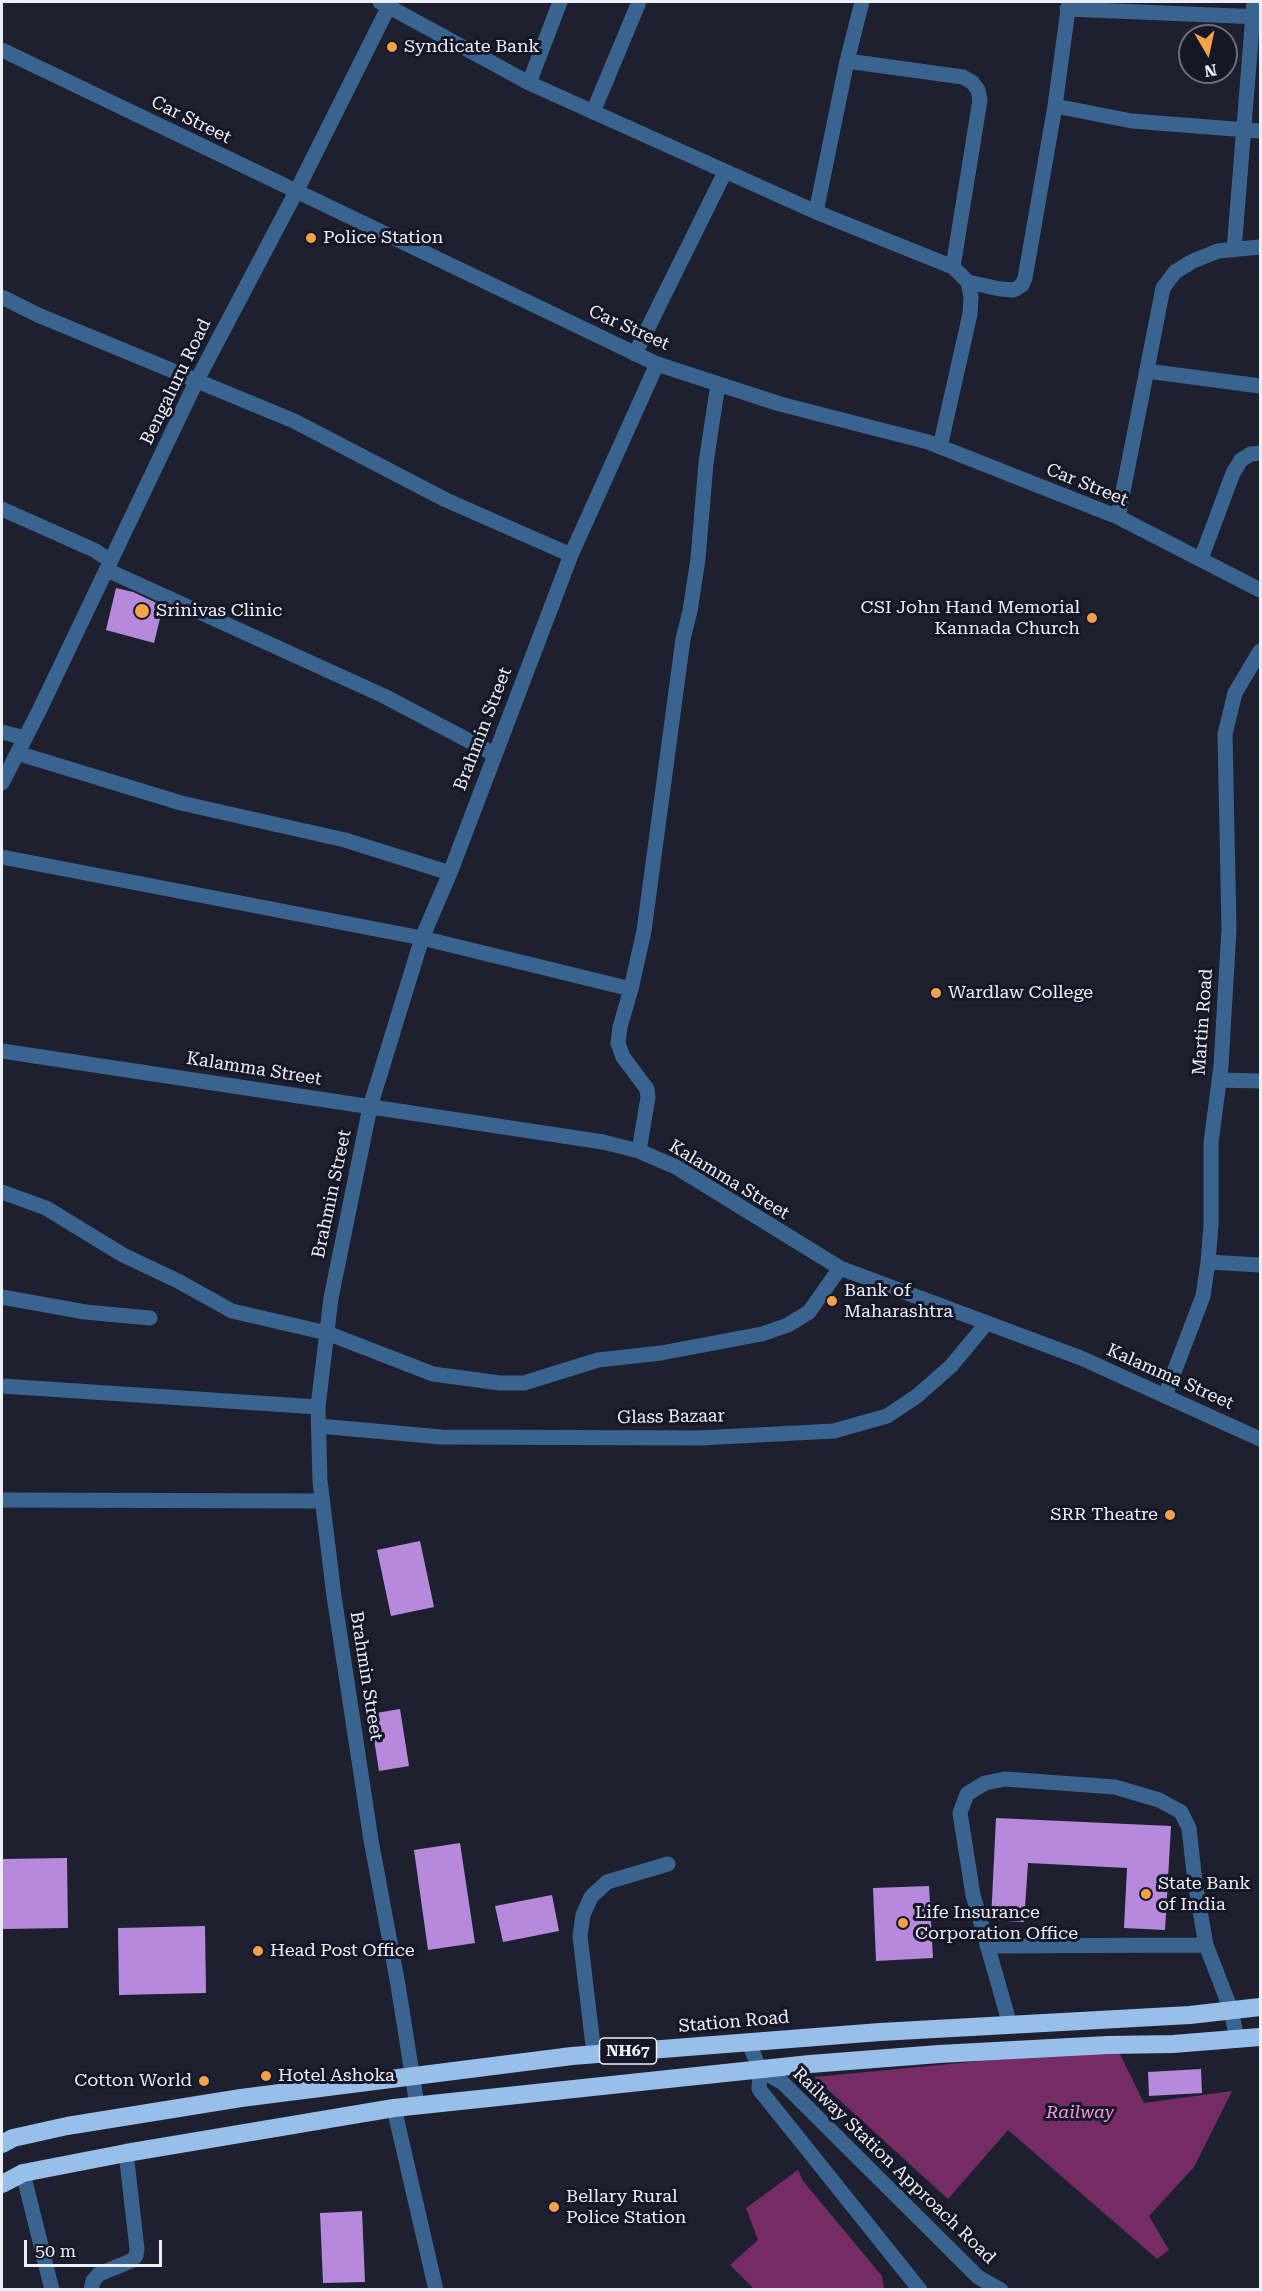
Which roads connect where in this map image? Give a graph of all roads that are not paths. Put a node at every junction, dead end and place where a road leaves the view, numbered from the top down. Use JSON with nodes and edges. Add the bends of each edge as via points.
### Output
{"nodes":[{"id":1,"x":560,"y":2,"type":"edge"},
{"id":2,"x":639,"y":2,"type":"edge"},
{"id":3,"x":862,"y":2,"type":"edge"},
{"id":4,"x":387,"y":3,"type":"edge"},
{"id":5,"x":1068,"y":5,"type":"edge"},
{"id":6,"x":1255,"y":12,"type":"edge"},
{"id":7,"x":2,"y":50,"type":"edge"},
{"id":8,"x":847,"y":61,"type":"junction"},
{"id":9,"x":529,"y":83,"type":"junction"},
{"id":10,"x":1055,"y":106,"type":"junction"},
{"id":11,"x":593,"y":112,"type":"junction"},
{"id":12,"x":1244,"y":131,"type":"junction"},
{"id":13,"x":1260,"y":132,"type":"edge"},
{"id":14,"x":725,"y":172,"type":"junction"},
{"id":15,"x":296,"y":192,"type":"junction"},
{"id":16,"x":816,"y":212,"type":"junction"},
{"id":17,"x":1260,"y":247,"type":"edge"},
{"id":18,"x":1234,"y":250,"type":"junction"},
{"id":19,"x":953,"y":267,"type":"junction"},
{"id":20,"x":968,"y":282,"type":"junction"},
{"id":21,"x":2,"y":297,"type":"edge"},
{"id":22,"x":635,"y":354,"type":"junction"},
{"id":23,"x":657,"y":364,"type":"junction"},
{"id":24,"x":1147,"y":371,"type":"junction"},
{"id":25,"x":197,"y":380,"type":"junction"},
{"id":26,"x":718,"y":384,"type":"junction"},
{"id":27,"x":1260,"y":386,"type":"edge"},
{"id":28,"x":940,"y":447,"type":"junction"},
{"id":29,"x":1260,"y":453,"type":"edge"},
{"id":30,"x":2,"y":509,"type":"edge"},
{"id":31,"x":1118,"y":517,"type":"junction"},
{"id":32,"x":571,"y":555,"type":"junction"},
{"id":33,"x":1201,"y":559,"type":"junction"},
{"id":34,"x":109,"y":566,"type":"junction"},
{"id":35,"x":1260,"y":590,"type":"edge"},
{"id":36,"x":1260,"y":651,"type":"edge"},
{"id":37,"x":2,"y":732,"type":"edge"},
{"id":38,"x":25,"y":738,"type":"junction"},
{"id":39,"x":17,"y":753,"type":"junction"},
{"id":40,"x":494,"y":754,"type":"junction"},
{"id":41,"x":2,"y":783,"type":"edge"},
{"id":42,"x":2,"y":857,"type":"edge"},
{"id":43,"x":450,"y":873,"type":"junction"},
{"id":44,"x":422,"y":938,"type":"junction"},
{"id":45,"x":631,"y":989,"type":"junction"},
{"id":46,"x":2,"y":1051,"type":"edge"},
{"id":47,"x":1219,"y":1080,"type":"junction"},
{"id":48,"x":1260,"y":1081,"type":"edge"},
{"id":49,"x":370,"y":1107,"type":"junction"},
{"id":50,"x":639,"y":1151,"type":"junction"},
{"id":51,"x":2,"y":1192,"type":"edge"},
{"id":52,"x":1208,"y":1262,"type":"junction"},
{"id":53,"x":1260,"y":1265,"type":"edge"},
{"id":54,"x":840,"y":1268,"type":"junction"},
{"id":55,"x":2,"y":1298,"type":"edge"},
{"id":56,"x":150,"y":1318,"type":"dead end"},
{"id":57,"x":986,"y":1324,"type":"junction"},
{"id":58,"x":327,"y":1333,"type":"junction"},
{"id":59,"x":2,"y":1386,"type":"edge"},
{"id":60,"x":1165,"y":1396,"type":"junction"},
{"id":61,"x":318,"y":1407,"type":"junction"},
{"id":62,"x":319,"y":1426,"type":"junction"},
{"id":63,"x":1260,"y":1439,"type":"edge"},
{"id":64,"x":2,"y":1500,"type":"edge"},
{"id":65,"x":322,"y":1501,"type":"junction"},
{"id":66,"x":668,"y":1864,"type":"dead end"},
{"id":67,"x":1206,"y":1945,"type":"junction"},
{"id":68,"x":987,"y":1946,"type":"junction"},
{"id":69,"x":1260,"y":2007,"type":"edge"},
{"id":70,"x":1231,"y":2010,"type":"junction"},
{"id":71,"x":1010,"y":2025,"type":"junction"},
{"id":72,"x":1260,"y":2037,"type":"edge"},
{"id":73,"x":1237,"y":2039,"type":"junction"},
{"id":74,"x":748,"y":2041,"type":"junction"},
{"id":75,"x":594,"y":2055,"type":"junction"},
{"id":76,"x":760,"y":2070,"type":"junction"},
{"id":77,"x":413,"y":2077,"type":"junction"},
{"id":78,"x":417,"y":2106,"type":"junction"},
{"id":79,"x":394,"y":2108,"type":"junction"},
{"id":80,"x":2,"y":2144,"type":"edge"},
{"id":81,"x":126,"y":2152,"type":"junction"},
{"id":82,"x":23,"y":2173,"type":"junction"},
{"id":83,"x":2,"y":2184,"type":"edge"},
{"id":84,"x":52,"y":2289,"type":"edge"},
{"id":85,"x":91,"y":2289,"type":"edge"},
{"id":86,"x":436,"y":2289,"type":"edge"},
{"id":87,"x":920,"y":2289,"type":"edge"},
{"id":88,"x":1001,"y":2289,"type":"edge"}],
"edges":[{"from":1,"to":9,"type":"street"},
{"from":2,"to":11,"type":"street"},
{"from":3,"to":8,"type":"street"},
{"from":4,"to":9,"type":"street"},
{"from":4,"to":15,"type":"street","name":"Bengaluru Road"},
{"from":5,"to":6,"type":"street"},
{"from":5,"to":10,"type":"street"},
{"from":6,"to":12,"type":"street"},
{"from":7,"to":15,"type":"street","name":"Car Street"},
{"from":8,"to":16,"type":"street"},
{"from":8,"to":19,"type":"street","via":[[963,77],[978,90],[980,100]]},
{"from":9,"to":11,"type":"street"},
{"from":10,"to":12,"type":"street","via":[[1132,121]]},
{"from":10,"to":20,"type":"street","via":[[1022,285],[1014,290]]},
{"from":11,"to":14,"type":"street"},
{"from":12,"to":13,"type":"street"},
{"from":12,"to":18,"type":"street"},
{"from":14,"to":16,"type":"street"},
{"from":14,"to":22,"type":"street"},
{"from":15,"to":22,"type":"street","name":"Car Street"},
{"from":15,"to":25,"type":"street","name":"Bengaluru Road"},
{"from":16,"to":19,"type":"street"},
{"from":17,"to":18,"type":"street"},
{"from":18,"to":24,"type":"street","via":[[1218,251],[1175,272],[1163,288]]},
{"from":19,"to":20,"type":"street"},
{"from":20,"to":28,"type":"street","via":[[970,314]]},
{"from":21,"to":25,"type":"street"},
{"from":22,"to":23,"type":"street","name":"Car Street"},
{"from":23,"to":26,"type":"street","name":"Car Street"},
{"from":23,"to":32,"type":"street","name":"Brahmin Street"},
{"from":24,"to":27,"type":"street"},
{"from":24,"to":31,"type":"street"},
{"from":25,"to":32,"type":"street","via":[[294,422],[446,500]]},
{"from":25,"to":34,"type":"street","name":"Bengaluru Road"},
{"from":26,"to":28,"type":"street","name":"Car Street"},
{"from":26,"to":45,"type":"street","via":[[698,559],[683,639],[644,931]]},
{"from":28,"to":31,"type":"street","name":"Car Street"},
{"from":29,"to":33,"type":"street","via":[[1241,460],[1233,473]]},
{"from":30,"to":34,"type":"street","via":[[94,550]]},
{"from":31,"to":33,"type":"street","name":"Car Street"},
{"from":32,"to":40,"type":"street","name":"Brahmin Street"},
{"from":33,"to":35,"type":"street","name":"Car Street"},
{"from":34,"to":38,"type":"street","name":"Bengaluru Road"},
{"from":34,"to":40,"type":"street","via":[[384,696]]},
{"from":36,"to":47,"type":"street","name":"Martin Road","via":[[1235,693],[1225,734],[1229,928]]},
{"from":37,"to":38,"type":"street"},
{"from":38,"to":39,"type":"street","name":"Bengaluru Road"},
{"from":39,"to":41,"type":"street","name":"Bengaluru Road"},
{"from":39,"to":43,"type":"street","via":[[181,804],[345,840]]},
{"from":40,"to":43,"type":"street","name":"Brahmin Street"},
{"from":42,"to":44,"type":"street"},
{"from":43,"to":44,"type":"street","name":"Brahmin Street"},
{"from":44,"to":45,"type":"street"},
{"from":44,"to":49,"type":"street","name":"Brahmin Street"},
{"from":45,"to":50,"type":"street","via":[[618,1043],[623,1057],[647,1089]]},
{"from":46,"to":49,"type":"street","name":"Kalamma Street"},
{"from":47,"to":48,"type":"street"},
{"from":47,"to":52,"type":"street","name":"Martin Road","via":[[1211,1143]]},
{"from":49,"to":50,"type":"street","name":"Kalamma Street","via":[[603,1142]]},
{"from":49,"to":58,"type":"street","name":"Brahmin Street"},
{"from":50,"to":54,"type":"street","name":"Kalamma Street","via":[[676,1167]]},
{"from":51,"to":58,"type":"street","via":[[46,1208],[123,1255],[232,1311]]},
{"from":52,"to":53,"type":"street"},
{"from":52,"to":60,"type":"street","name":"Martin Road","via":[[1203,1296]]},
{"from":54,"to":57,"type":"street","name":"Kalamma Street"},
{"from":54,"to":58,"type":"street","via":[[808,1312],[788,1325],[661,1353],[598,1360],[524,1383],[433,1374]]},
{"from":55,"to":56,"type":"street"},
{"from":57,"to":60,"type":"street","name":"Kalamma Street","via":[[1082,1358]]},
{"from":57,"to":62,"type":"street","name":"Glass Bazaar","via":[[951,1366],[917,1396],[887,1416],[834,1431],[700,1438],[441,1437]]},
{"from":58,"to":61,"type":"street","name":"Brahmin Street"},
{"from":59,"to":61,"type":"street"},
{"from":60,"to":63,"type":"street","name":"Kalamma Street"},
{"from":61,"to":62,"type":"street","name":"Brahmin Street"},
{"from":62,"to":65,"type":"street","name":"Brahmin Street"},
{"from":64,"to":65,"type":"street"},
{"from":65,"to":77,"type":"street","name":"Brahmin Street","via":[[371,1840]]},
{"from":66,"to":75,"type":"street","via":[[607,1882],[591,1897],[583,1915],[580,1936]]},
{"from":67,"to":68,"type":"street"},
{"from":67,"to":68,"type":"street","via":[[1189,1828],[1181,1812],[1159,1800],[1115,1787],[1005,1779],[985,1783],[967,1794],[960,1813],[973,1895]]},
{"from":67,"to":70,"type":"street"},
{"from":68,"to":71,"type":"street"},
{"from":69,"to":70,"type":"highway","name":"Station Road","number":"NH67"},
{"from":70,"to":71,"type":"highway","name":"Station Road","number":"NH67"},
{"from":70,"to":73,"type":"street"},
{"from":71,"to":74,"type":"highway","name":"Station Road","number":"NH67"},
{"from":72,"to":73,"type":"highway","number":"NH67"},
{"from":73,"to":76,"type":"highway","number":"NH67","via":[[950,2054]]},
{"from":74,"to":75,"type":"highway","name":"Station Road","number":"NH67"},
{"from":74,"to":76,"type":"street"},
{"from":75,"to":77,"type":"highway","name":"Station Road","number":"NH67"},
{"from":76,"to":78,"type":"highway","number":"NH67"},
{"from":76,"to":87,"type":"street","via":[[759,2089]]},
{"from":76,"to":88,"type":"street","name":"Railway Station Approach Road","via":[[783,2082],[978,2277]]},
{"from":77,"to":78,"type":"street","name":"Brahmin Street"},
{"from":77,"to":80,"type":"highway","name":"Station Road","number":"NH67","via":[[229,2100],[67,2126]]},
{"from":78,"to":79,"type":"highway","number":"NH67"},
{"from":79,"to":81,"type":"highway","number":"NH67"},
{"from":79,"to":86,"type":"street"},
{"from":81,"to":82,"type":"highway","number":"NH67"},
{"from":81,"to":85,"type":"street","via":[[136,2256],[99,2274]]},
{"from":82,"to":83,"type":"highway","number":"NH67"},
{"from":82,"to":84,"type":"street"}]}
